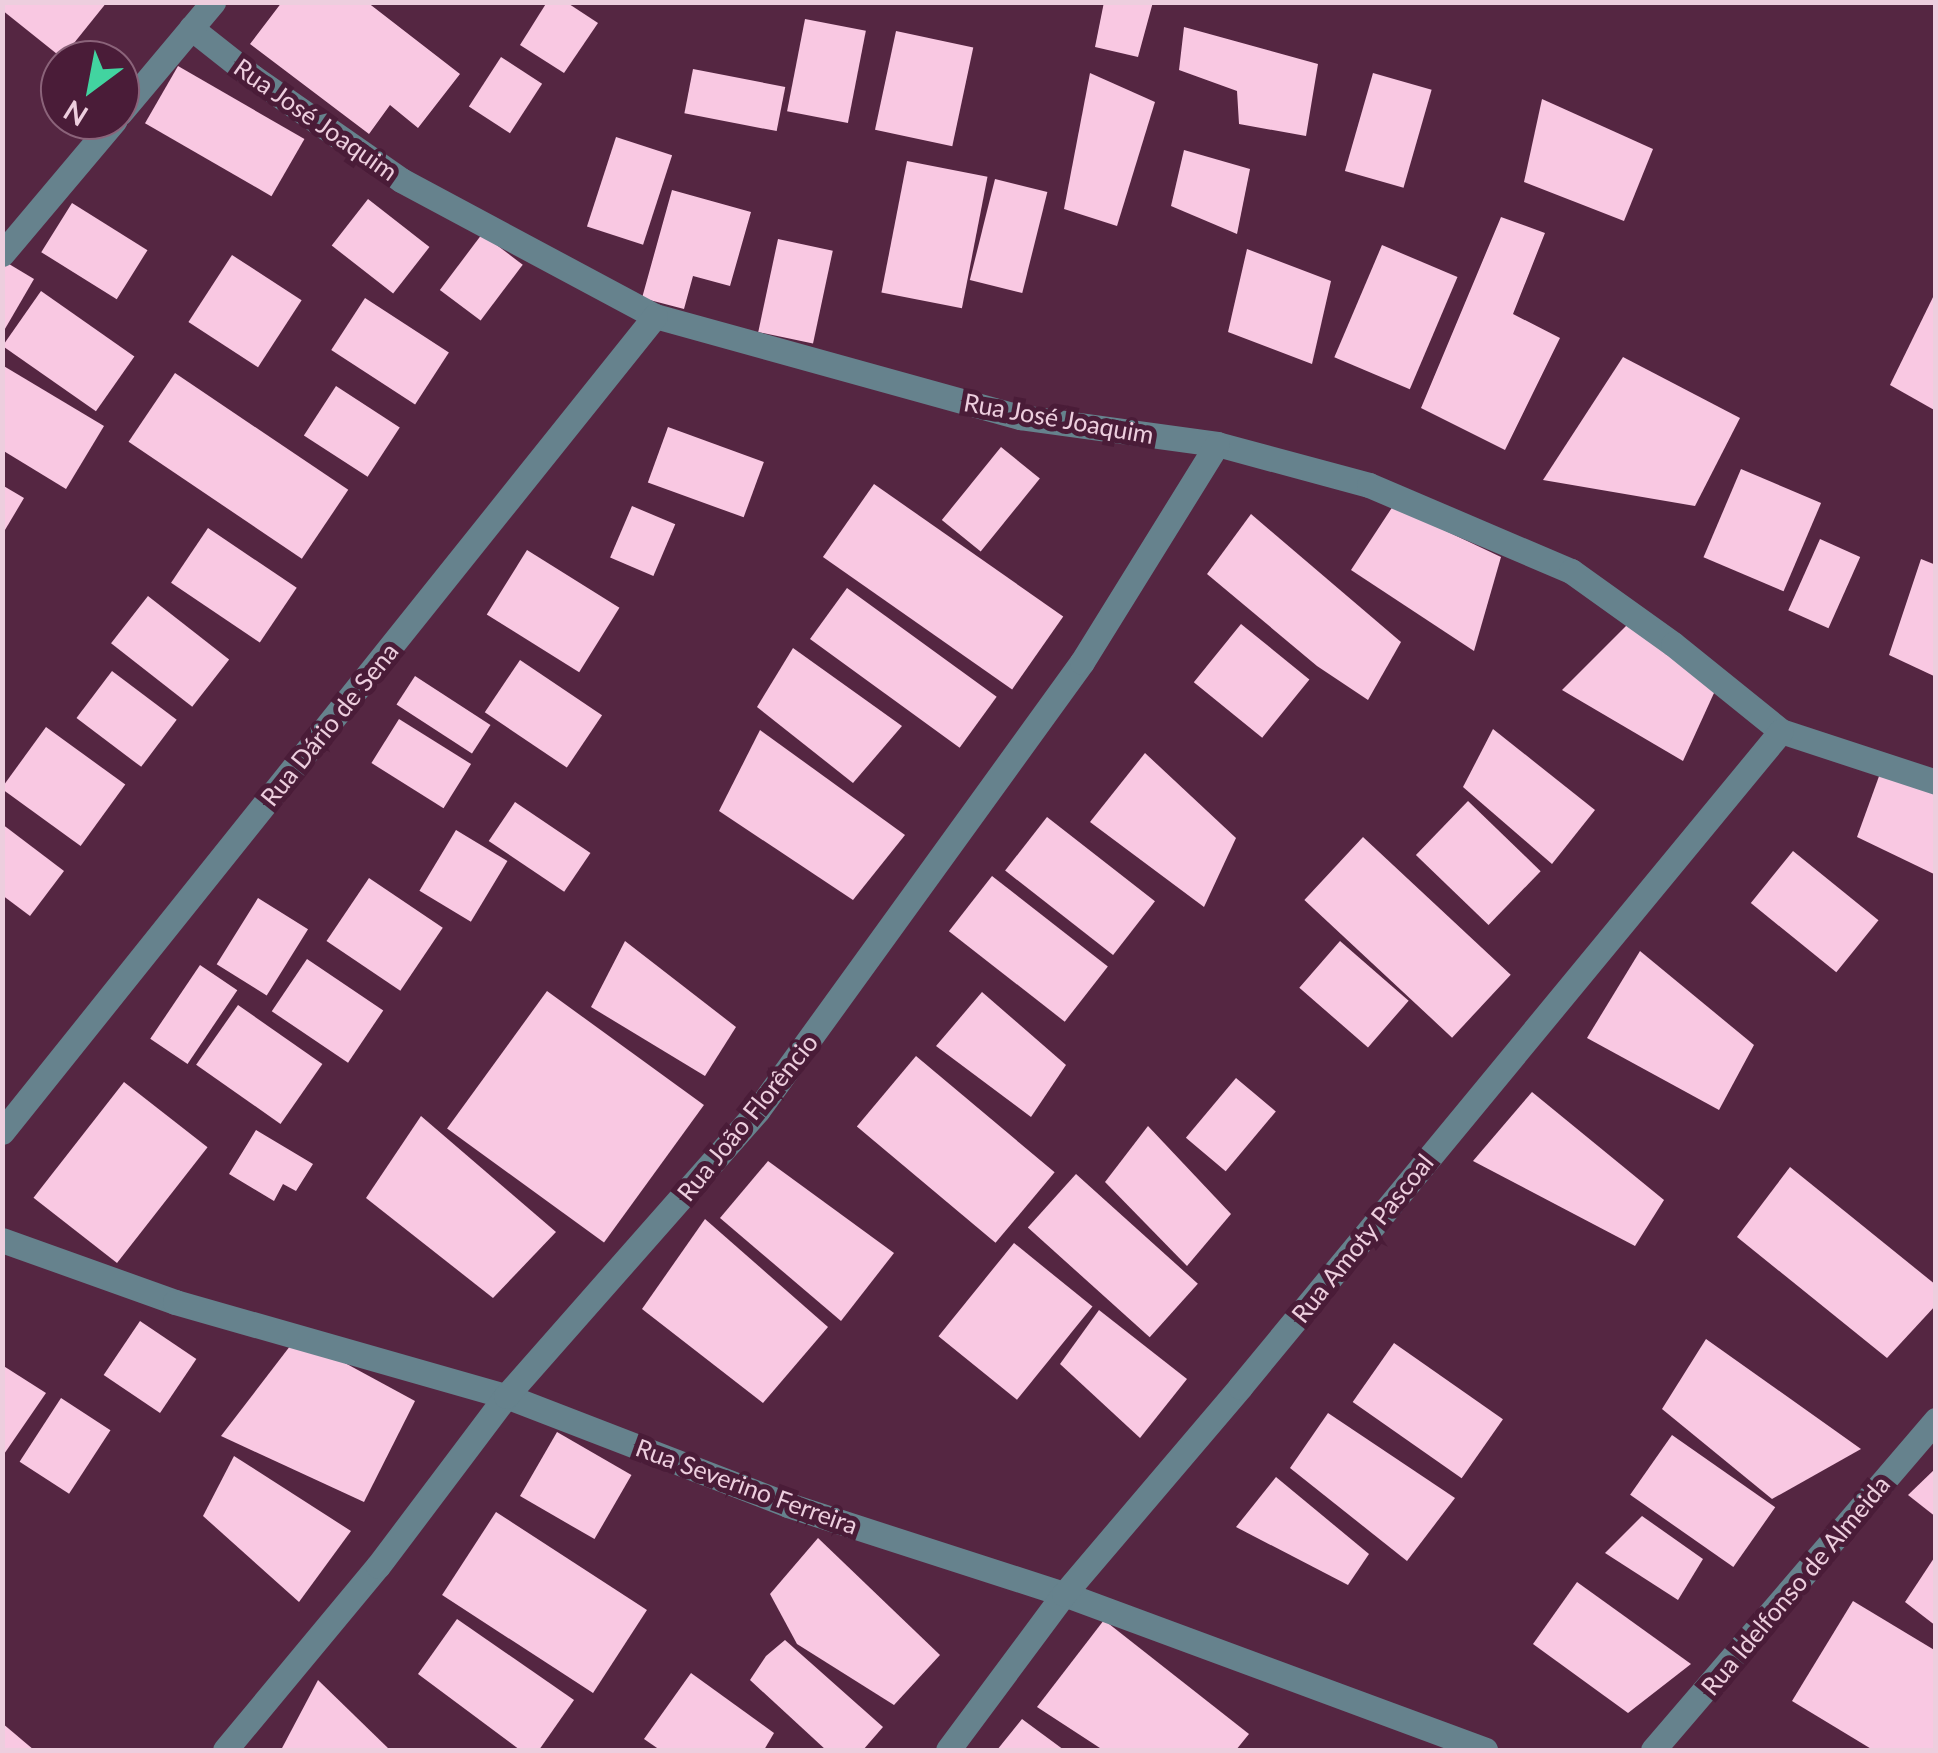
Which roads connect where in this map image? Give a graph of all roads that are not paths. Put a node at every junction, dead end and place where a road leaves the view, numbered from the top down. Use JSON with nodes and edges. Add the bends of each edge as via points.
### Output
{"nodes":[{"id":1,"x":212,"y":2,"type":"edge"},
{"id":2,"x":191,"y":28,"type":"junction"},
{"id":3,"x":140,"y":90,"type":"edge"},
{"id":4,"x":97,"y":140,"type":"edge"},
{"id":5,"x":2,"y":254,"type":"edge"},
{"id":6,"x":655,"y":316,"type":"junction"},
{"id":7,"x":1217,"y":444,"type":"junction"},
{"id":8,"x":1782,"y":731,"type":"junction"},
{"id":9,"x":1936,"y":782,"type":"edge"},
{"id":10,"x":2,"y":1132,"type":"edge"},
{"id":11,"x":2,"y":1240,"type":"edge"},
{"id":12,"x":506,"y":1396,"type":"junction"},
{"id":13,"x":1936,"y":1420,"type":"edge"},
{"id":14,"x":1064,"y":1594,"type":"junction"},
{"id":15,"x":225,"y":1750,"type":"edge"},
{"id":16,"x":948,"y":1750,"type":"edge"},
{"id":17,"x":1485,"y":1750,"type":"edge"},
{"id":18,"x":1653,"y":1750,"type":"edge"}],
"edges":[{"from":1,"to":2,"type":"street"},
{"from":2,"to":3,"type":"street"},
{"from":2,"to":6,"type":"street","name":"Rua José Joaquim","via":[[401,180]]},
{"from":4,"to":5,"type":"street"},
{"from":6,"to":7,"type":"street","name":"Rua José Joaquim","via":[[1020,417]]},
{"from":6,"to":10,"type":"street","name":"Rua Dário de Sena"},
{"from":7,"to":8,"type":"street","name":"Rua José Joaquim","via":[[1369,485],[1572,570]]},
{"from":7,"to":12,"type":"street","name":"Rua João Florêncio","via":[[1082,662],[806,1046],[734,1138]]},
{"from":8,"to":9,"type":"street","name":"Rua José Joaquim"},
{"from":8,"to":14,"type":"street","name":"Rua Amoty Pascoal"},
{"from":11,"to":12,"type":"street","name":"Rua Severino Ferreira","via":[[175,1302]]},
{"from":12,"to":14,"type":"street","name":"Rua Severino Ferreira","via":[[788,1504]]},
{"from":12,"to":15,"type":"street","name":"Rua João Florêncio","via":[[378,1566]]},
{"from":13,"to":18,"type":"street","name":"Rua Idelfonso de Almeida"},
{"from":14,"to":16,"type":"street","name":"Rua Amoty Pascoal"},
{"from":14,"to":17,"type":"street","name":"Rua Severino Ferreira"}]}
